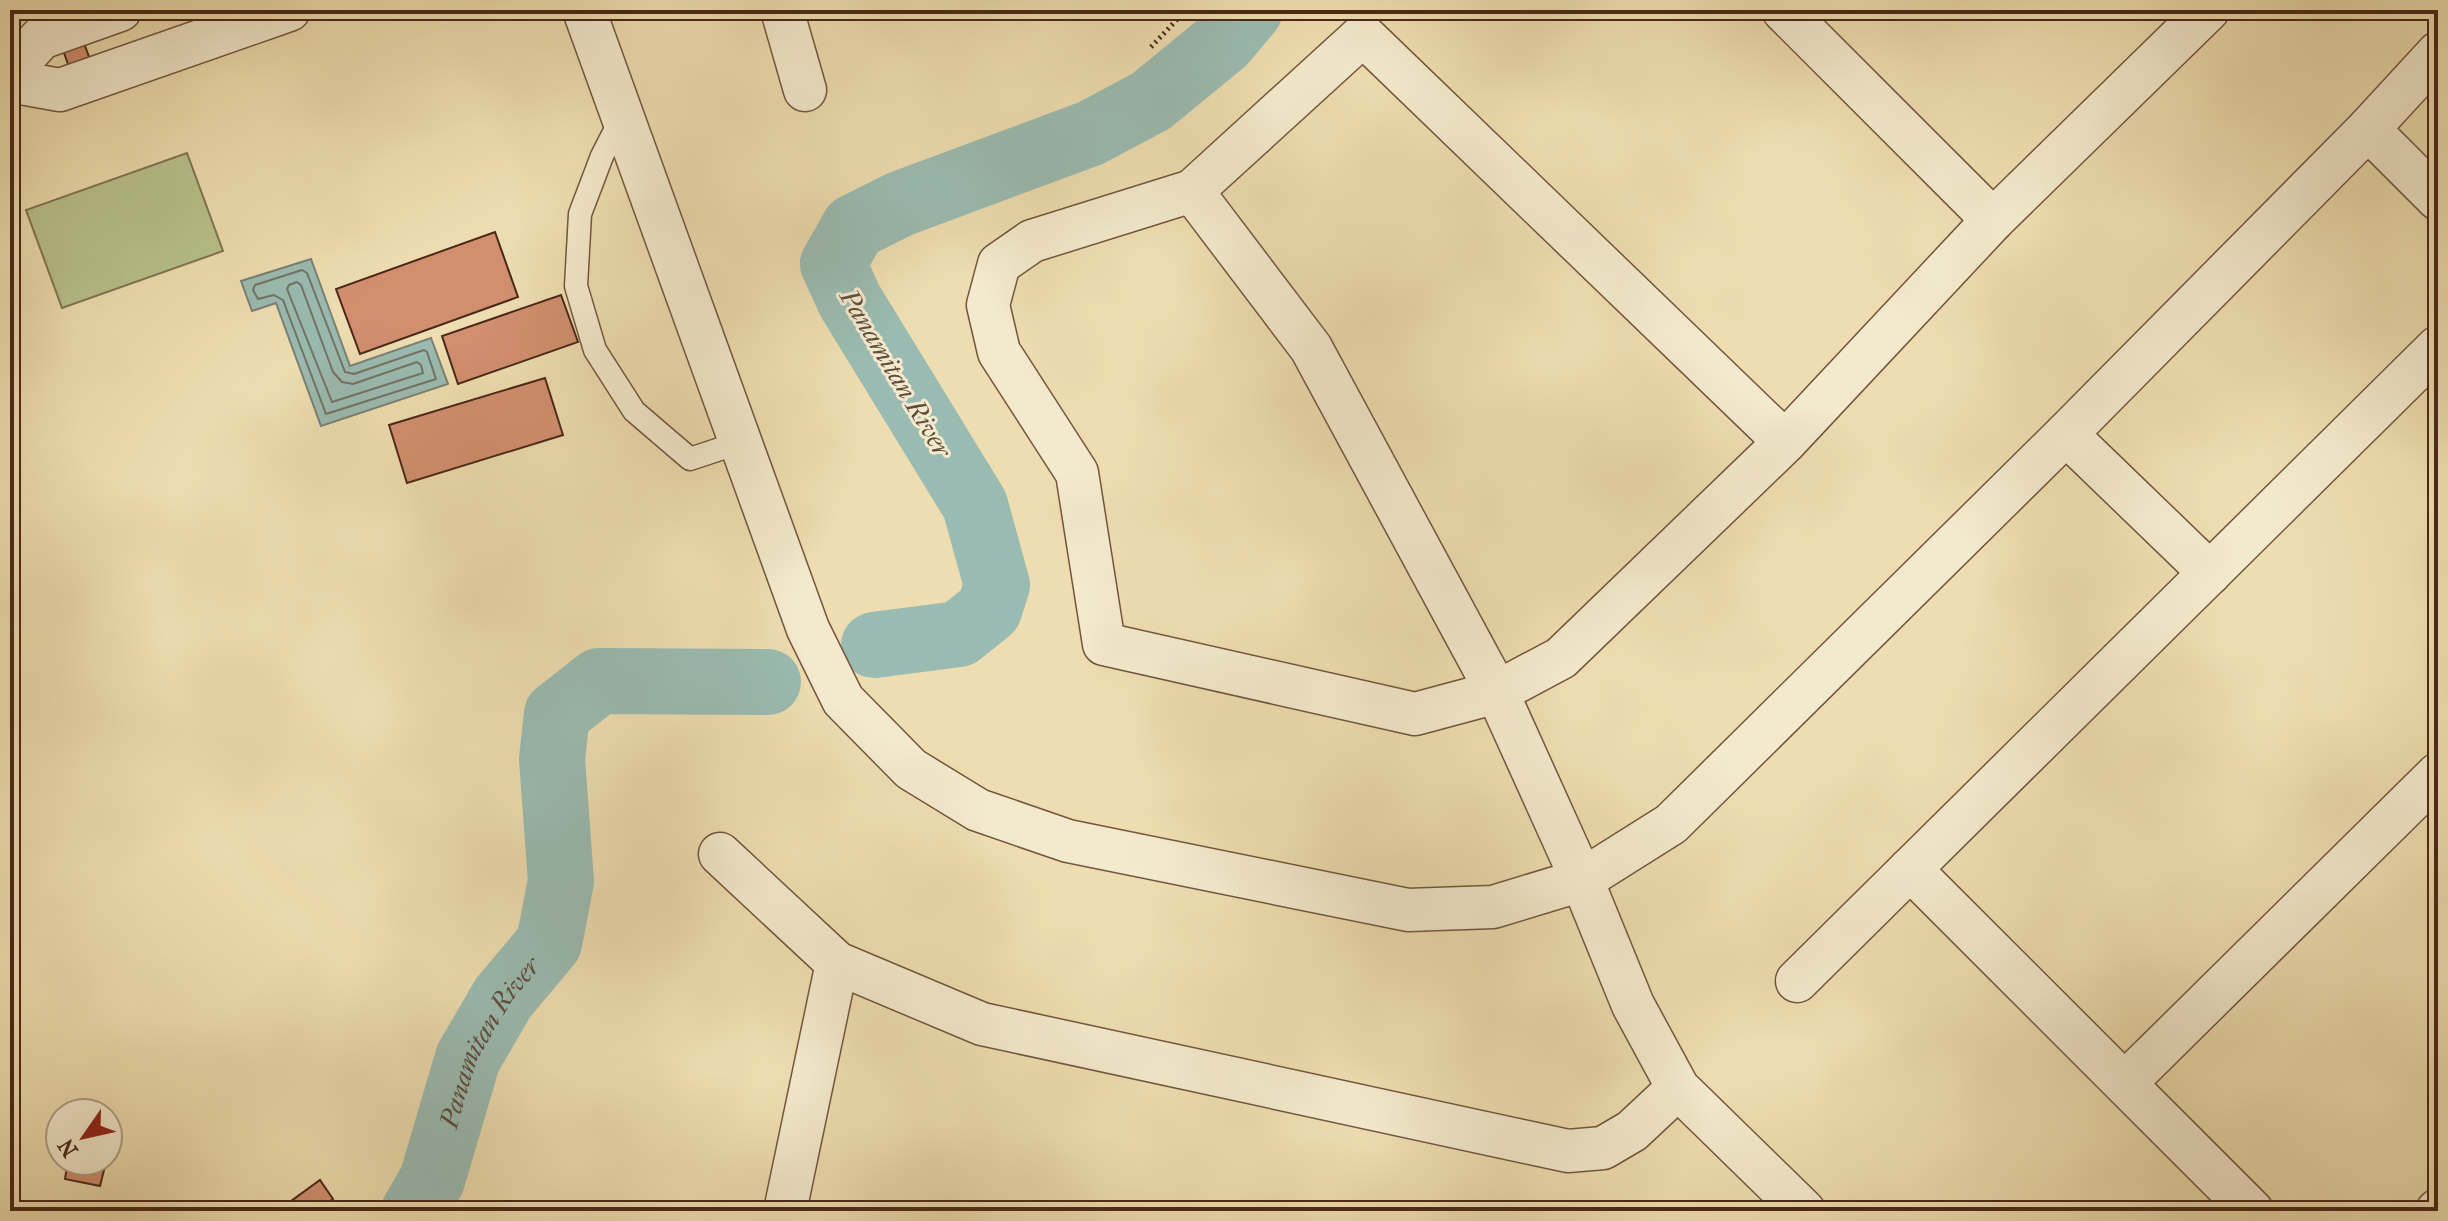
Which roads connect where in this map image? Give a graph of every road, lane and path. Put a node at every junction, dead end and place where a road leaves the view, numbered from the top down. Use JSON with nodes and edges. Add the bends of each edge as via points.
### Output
{"nodes":[{"id":1,"x":120,"y":10,"type":"edge"},
{"id":2,"x":289,"y":10,"type":"edge"},
{"id":3,"x":584,"y":10,"type":"edge"},
{"id":4,"x":1186,"y":10,"type":"edge"},
{"id":5,"x":1783,"y":10,"type":"edge"},
{"id":6,"x":2208,"y":10,"type":"edge"},
{"id":7,"x":791,"y":12,"type":"edge"},
{"id":8,"x":1151,"y":47,"type":"dead end"},
{"id":9,"x":2438,"y":53,"type":"edge"},
{"id":10,"x":10,"y":72,"type":"edge"},
{"id":11,"x":10,"y":81,"type":"edge"},
{"id":12,"x":805,"y":90,"type":"dead end"},
{"id":13,"x":622,"y":116,"type":"junction"},
{"id":14,"x":2368,"y":129,"type":"junction"},
{"id":15,"x":1192,"y":191,"type":"junction"},
{"id":16,"x":2438,"y":199,"type":"edge"},
{"id":17,"x":1993,"y":220,"type":"junction"},
{"id":18,"x":2438,"y":347,"type":"edge"},
{"id":19,"x":2066,"y":434,"type":"junction"},
{"id":20,"x":741,"y":442,"type":"junction"},
{"id":21,"x":1785,"y":442,"type":"junction"},
{"id":22,"x":2210,"y":573,"type":"junction"},
{"id":23,"x":1497,"y":692,"type":"junction"},
{"id":24,"x":2438,"y":774,"type":"edge"},
{"id":25,"x":720,"y":854,"type":"dead end"},
{"id":26,"x":1910,"y":869,"type":"junction"},
{"id":27,"x":1582,"y":880,"type":"junction"},
{"id":28,"x":837,"y":963,"type":"junction"},
{"id":29,"x":1797,"y":981,"type":"dead end"},
{"id":30,"x":2125,"y":1083,"type":"junction"},
{"id":31,"x":1678,"y":1088,"type":"junction"},
{"id":32,"x":785,"y":1211,"type":"edge"},
{"id":33,"x":1804,"y":1211,"type":"edge"},
{"id":34,"x":2252,"y":1211,"type":"edge"}],
"edges":[{"from":1,"to":10,"type":"street","via":[[41,38]]},
{"from":2,"to":11,"type":"street","via":[[60,90]]},
{"from":3,"to":13,"type":"street"},
{"from":4,"to":8,"type":"path"},
{"from":5,"to":17,"type":"street"},
{"from":6,"to":17,"type":"street"},
{"from":7,"to":12,"type":"street"},
{"from":9,"to":14,"type":"street"},
{"from":13,"to":20,"type":"street"},
{"from":13,"to":20,"type":"lane","via":[[580,214],[576,286],[595,350],[634,411],[690,459]]},
{"from":14,"to":16,"type":"street"},
{"from":14,"to":19,"type":"street"},
{"from":15,"to":21,"type":"street","via":[[1363,35]]},
{"from":15,"to":23,"type":"street","via":[[1311,348]]},
{"from":15,"to":23,"type":"street","via":[[1032,241],[999,264],[988,305],[999,352],[1077,473],[1104,644],[1415,714]]},
{"from":17,"to":21,"type":"street"},
{"from":18,"to":22,"type":"street"},
{"from":19,"to":22,"type":"street"},
{"from":19,"to":27,"type":"street","via":[[1671,824]]},
{"from":20,"to":27,"type":"street","via":[[808,629],[843,700],[911,769],[978,810],[1068,841],[1408,910],[1493,907]]},
{"from":21,"to":23,"type":"street","via":[[1561,658]]},
{"from":22,"to":26,"type":"street"},
{"from":23,"to":27,"type":"street"},
{"from":24,"to":30,"type":"street"},
{"from":25,"to":28,"type":"street"},
{"from":26,"to":29,"type":"street"},
{"from":26,"to":30,"type":"street"},
{"from":27,"to":31,"type":"street","via":[[1633,1005]]},
{"from":28,"to":31,"type":"street","via":[[982,1024],[1568,1151],[1603,1148],[1632,1131]]},
{"from":28,"to":32,"type":"street"},
{"from":30,"to":34,"type":"street"},
{"from":31,"to":33,"type":"street"}]}
